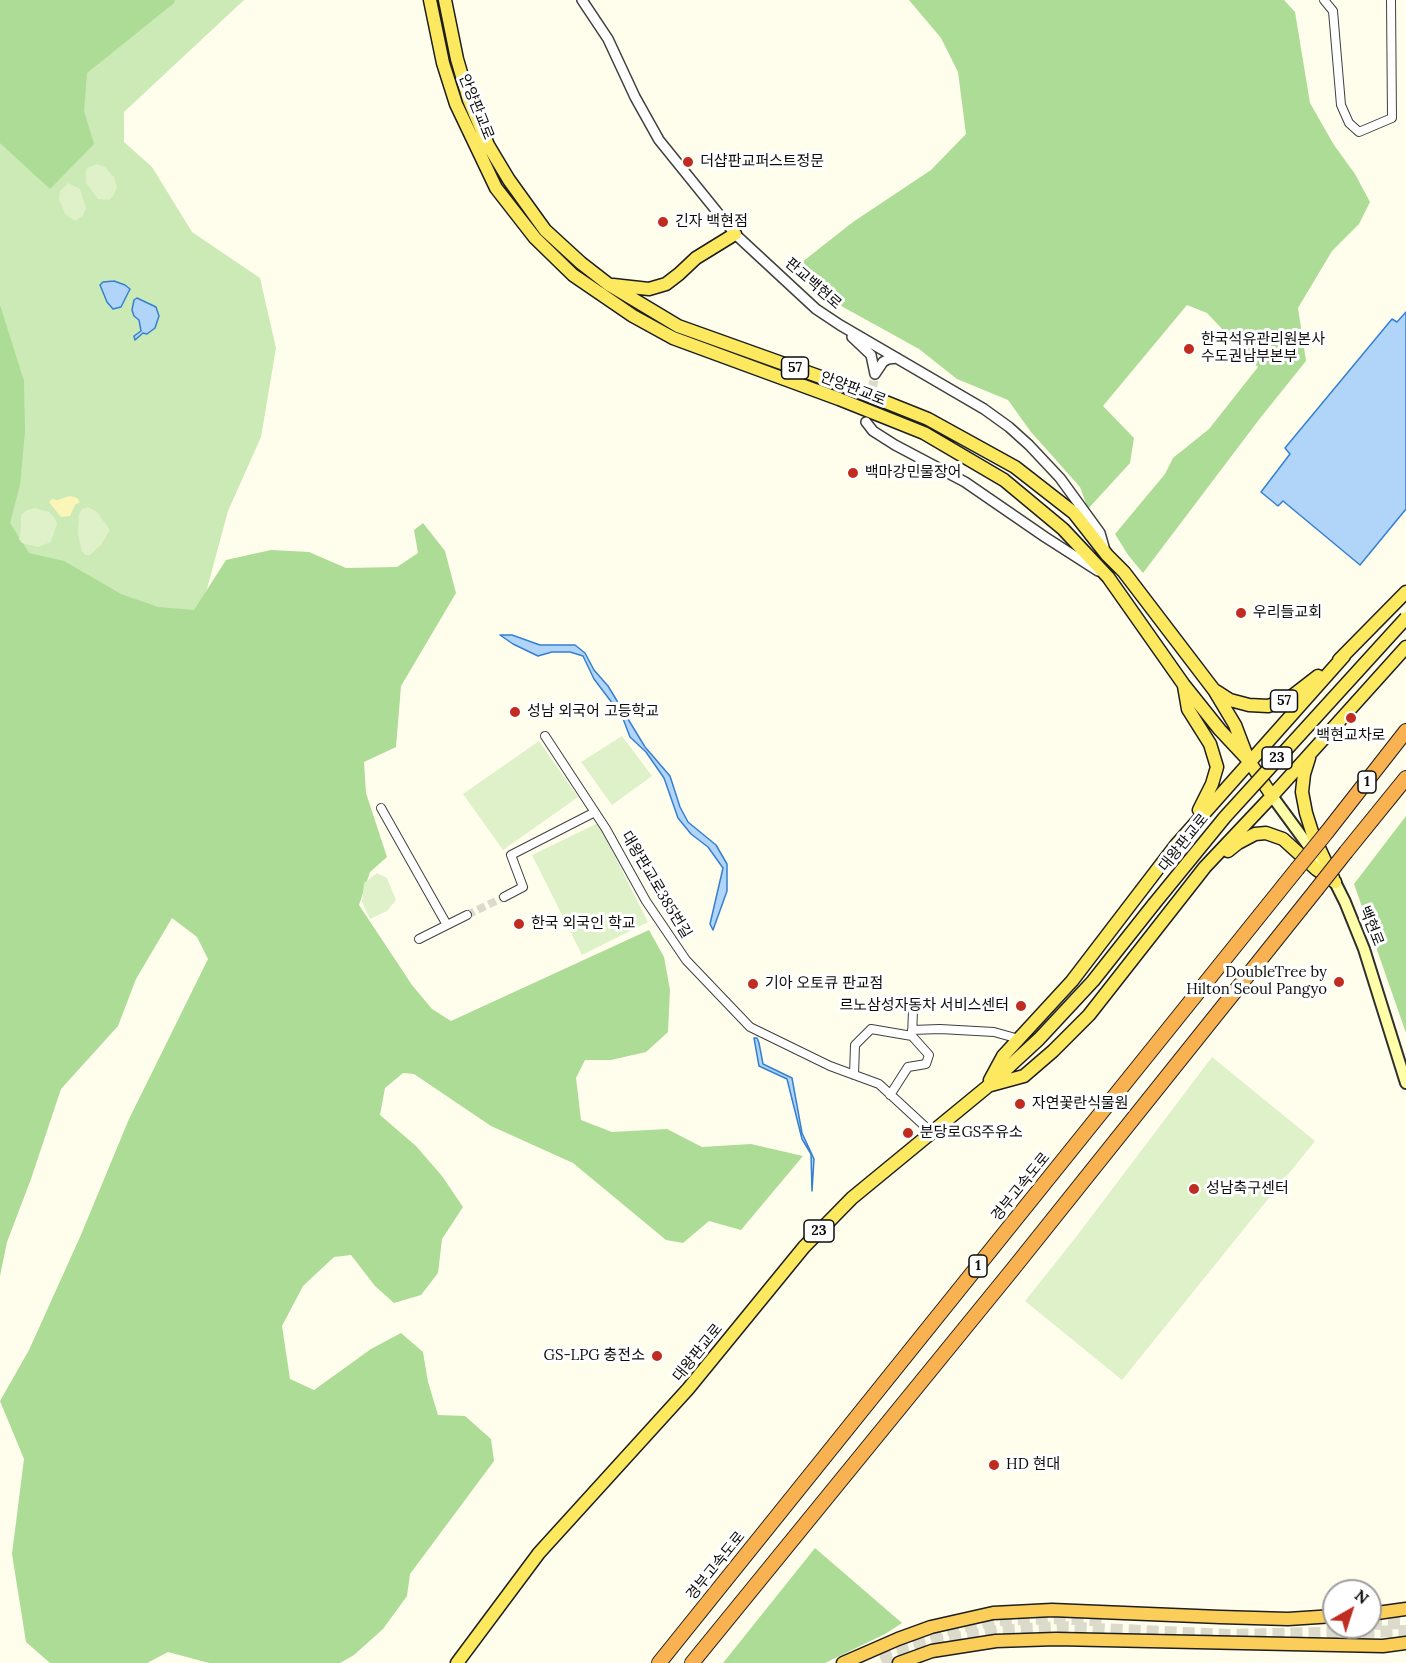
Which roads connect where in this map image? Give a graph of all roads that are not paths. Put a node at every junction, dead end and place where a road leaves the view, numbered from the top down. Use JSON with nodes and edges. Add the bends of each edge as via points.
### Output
{"nodes":[{"id":1,"x":430,"y":0,"type":"edge"},
{"id":2,"x":445,"y":0,"type":"edge"},
{"id":3,"x":582,"y":0,"type":"edge"},
{"id":4,"x":1324,"y":0,"type":"edge"},
{"id":5,"x":1391,"y":0,"type":"edge"},
{"id":6,"x":735,"y":234,"type":"junction"},
{"id":7,"x":608,"y":284,"type":"junction"},
{"id":8,"x":840,"y":326,"type":"junction"},
{"id":9,"x":897,"y":358,"type":"junction"},
{"id":10,"x":866,"y":422,"type":"dead end"},
{"id":11,"x":1107,"y":555,"type":"junction"},
{"id":12,"x":1108,"y":577,"type":"junction"},
{"id":13,"x":1406,"y":592,"type":"edge"},
{"id":14,"x":1406,"y":618,"type":"edge"},
{"id":15,"x":1406,"y":646,"type":"edge"},
{"id":16,"x":1344,"y":656,"type":"junction"},
{"id":17,"x":1184,"y":685,"type":"junction"},
{"id":18,"x":1214,"y":690,"type":"junction"},
{"id":19,"x":1406,"y":731,"type":"edge"},
{"id":20,"x":545,"y":736,"type":"dead end"},
{"id":21,"x":1310,"y":754,"type":"junction"},
{"id":22,"x":1249,"y":761,"type":"junction"},
{"id":23,"x":1406,"y":778,"type":"edge"},
{"id":24,"x":1272,"y":796,"type":"junction"},
{"id":25,"x":381,"y":808,"type":"dead end"},
{"id":26,"x":595,"y":812,"type":"junction"},
{"id":27,"x":1176,"y":845,"type":"junction"},
{"id":28,"x":1205,"y":867,"type":"junction"},
{"id":29,"x":1335,"y":882,"type":"junction"},
{"id":30,"x":504,"y":897,"type":"tunnel mouth"},
{"id":31,"x":467,"y":915,"type":"tunnel mouth"},
{"id":32,"x":447,"y":925,"type":"junction"},
{"id":33,"x":419,"y":939,"type":"dead end"},
{"id":34,"x":913,"y":1011,"type":"dead end"},
{"id":35,"x":912,"y":1033,"type":"junction"},
{"id":36,"x":1019,"y":1039,"type":"junction"},
{"id":37,"x":854,"y":1075,"type":"junction"},
{"id":38,"x":1406,"y":1083,"type":"edge"},
{"id":39,"x":987,"y":1087,"type":"junction"},
{"id":40,"x":890,"y":1095,"type":"junction"},
{"id":41,"x":931,"y":1132,"type":"junction"},
{"id":42,"x":1406,"y":1609,"type":"edge"},
{"id":43,"x":1382,"y":1612,"type":"edge"},
{"id":44,"x":1322,"y":1617,"type":"edge"},
{"id":45,"x":1406,"y":1643,"type":"edge"},
{"id":46,"x":457,"y":1663,"type":"edge"},
{"id":47,"x":659,"y":1663,"type":"edge"},
{"id":48,"x":692,"y":1663,"type":"edge"},
{"id":49,"x":843,"y":1663,"type":"edge"},
{"id":50,"x":899,"y":1663,"type":"edge"}],
"edges":[{"from":1,"to":12,"type":"main road","name":"안양판교로","number":"57","via":[[456,104],[496,188],[535,238],[573,275],[673,338],[924,433],[1004,480],[1063,529]]},
{"from":2,"to":7,"type":"main road","name":"안양판교로","number":"57","via":[[469,100],[488,145],[545,230]]},
{"from":3,"to":6,"type":"street","name":"판교백현로","via":[[608,39],[659,140]]},
{"from":4,"to":5,"type":"street","via":[[1333,11],[1341,105],[1349,123],[1359,132],[1392,118]]},
{"from":6,"to":7,"type":"main road","via":[[696,258],[666,284],[649,289]]},
{"from":6,"to":8,"type":"street","name":"판교백현로","via":[[816,309]]},
{"from":7,"to":11,"type":"main road","name":"안양판교로","number":"57","via":[[678,326],[928,420],[1015,467],[1074,513]]},
{"from":8,"to":9,"type":"street","name":"판교백현로"},
{"from":8,"to":9,"type":"street","via":[[872,355],[874,374],[883,362]]},
{"from":9,"to":11,"type":"street","name":"판교백현로","via":[[984,409],[1029,445],[1060,478],[1100,533]]},
{"from":10,"to":12,"type":"street","via":[[873,431],[965,482]]},
{"from":11,"to":18,"type":"main road","name":"안양판교로","number":"57"},
{"from":12,"to":17,"type":"main road","name":"안양판교로","number":"57"},
{"from":13,"to":16,"type":"main road","number":"57"},
{"from":14,"to":39,"type":"main road","name":"대왕판교로","number":"23","bridge":true,"via":[[1225,817],[1074,1004]]},
{"from":15,"to":21,"type":"main road","name":"대왕판교로"},
{"from":16,"to":18,"type":"main road","number":"57","via":[[1287,700],[1268,706],[1230,700]]},
{"from":16,"to":22,"type":"main road","name":"대왕판교로"},
{"from":17,"to":22,"type":"main road","name":"안양판교로","number":"57"},
{"from":17,"to":27,"type":"main road","via":[[1188,709],[1210,744],[1217,767],[1203,805]]},
{"from":18,"to":22,"type":"main road","name":"안양판교로","number":"57","via":[[1235,725]]},
{"from":19,"to":47,"type":"highway","name":"경부고속도로","number":"1","bridge":true},
{"from":20,"to":26,"type":"street","name":"대왕판교로385번길"},
{"from":21,"to":24,"type":"main road","name":"대왕판교로"},
{"from":21,"to":29,"type":"main road","via":[[1302,792],[1312,835]]},
{"from":22,"to":24,"type":"main road","name":"안양판교로","number":"57"},
{"from":22,"to":27,"type":"main road","name":"대왕판교로","number":"23"},
{"from":23,"to":48,"type":"highway","number":"1","bridge":true},
{"from":24,"to":28,"type":"main road","name":"대왕판교로"},
{"from":24,"to":29,"type":"main road","name":"백현로"},
{"from":25,"to":32,"type":"street"},
{"from":26,"to":30,"type":"street","via":[[511,855],[523,887]]},
{"from":26,"to":37,"type":"street","name":"대왕판교로385번길","via":[[646,902],[686,960],[750,1027]]},
{"from":27,"to":36,"type":"main road","name":"대왕판교로","via":[[1072,981]]},
{"from":28,"to":29,"type":"main road","via":[[1238,843],[1266,833],[1283,839]]},
{"from":28,"to":39,"type":"main road","name":"대왕판교로","via":[[1089,1015],[1024,1076]]},
{"from":29,"to":38,"type":"main road","name":"백현로","via":[[1364,950]]},
{"from":31,"to":32,"type":"street"},
{"from":32,"to":33,"type":"street"},
{"from":34,"to":35,"type":"street"},
{"from":35,"to":36,"type":"street","via":[[940,1029],[994,1032]]},
{"from":35,"to":37,"type":"street","via":[[871,1029],[855,1045]]},
{"from":35,"to":40,"type":"street","via":[[929,1055],[926,1064],[908,1067]]},
{"from":36,"to":39,"type":"main road","name":"대왕판교로","via":[[1003,1056]]},
{"from":37,"to":40,"type":"street","name":"대왕판교로385번길","via":[[879,1084]]},
{"from":39,"to":41,"type":"main road","name":"대왕판교로","number":"23"},
{"from":40,"to":41,"type":"street","name":"대왕판교로385번길"},
{"from":41,"to":46,"type":"main road","name":"대왕판교로","number":"23","via":[[852,1198],[804,1246],[688,1389],[539,1553]]},
{"from":42,"to":43,"type":"highway"},
{"from":44,"to":49,"type":"highway","via":[[1232,1618],[1052,1610],[993,1613],[931,1627]]},
{"from":45,"to":50,"type":"highway","via":[[1383,1646],[996,1641],[932,1651]]}]}
